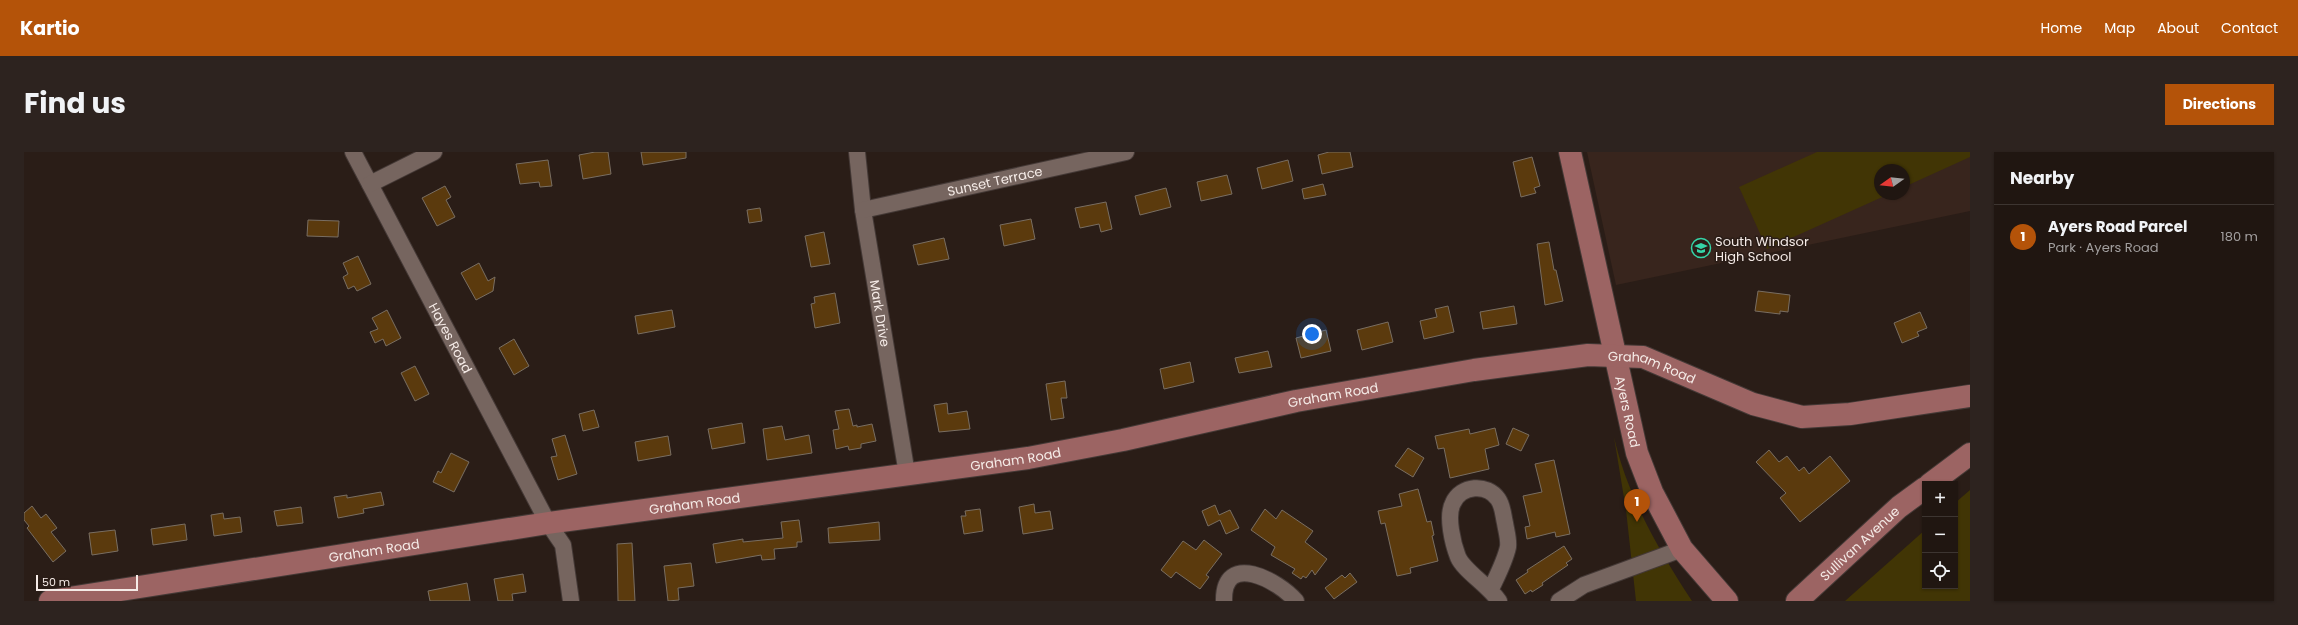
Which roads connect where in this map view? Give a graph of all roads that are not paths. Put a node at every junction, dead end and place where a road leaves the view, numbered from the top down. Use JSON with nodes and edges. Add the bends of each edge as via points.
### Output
{"nodes":[{"id":1,"x":353,"y":152,"type":"edge"},
{"id":2,"x":434,"y":152,"type":"edge"},
{"id":3,"x":857,"y":152,"type":"edge"},
{"id":4,"x":1126,"y":152,"type":"edge"},
{"id":5,"x":1570,"y":152,"type":"edge"},
{"id":6,"x":370,"y":184,"type":"junction"},
{"id":7,"x":863,"y":210,"type":"junction"},
{"id":8,"x":1615,"y":355,"type":"junction"},
{"id":9,"x":1970,"y":396,"type":"edge"},
{"id":10,"x":1970,"y":454,"type":"edge"},
{"id":11,"x":907,"y":474,"type":"junction"},
{"id":12,"x":1934,"y":481,"type":"edge"},
{"id":13,"x":1922,"y":490,"type":"edge"},
{"id":14,"x":548,"y":524,"type":"junction"},
{"id":15,"x":1682,"y":549,"type":"junction"},
{"id":16,"x":1495,"y":595,"type":"edge"},
{"id":17,"x":50,"y":601,"type":"edge"},
{"id":18,"x":571,"y":601,"type":"edge"},
{"id":19,"x":1224,"y":601,"type":"edge"},
{"id":20,"x":1296,"y":601,"type":"edge"},
{"id":21,"x":1559,"y":601,"type":"edge"},
{"id":22,"x":1727,"y":601,"type":"edge"},
{"id":23,"x":1797,"y":601,"type":"edge"}],
"edges":[{"from":1,"to":6,"type":"street","name":"Hayes Road"},
{"from":2,"to":6,"type":"street"},
{"from":3,"to":7,"type":"street","name":"Mark Drive"},
{"from":4,"to":7,"type":"street","name":"Sunset Terrace"},
{"from":5,"to":8,"type":"street","name":"Ayers Road"},
{"from":6,"to":14,"type":"street","name":"Hayes Road"},
{"from":7,"to":11,"type":"street","name":"Mark Drive"},
{"from":8,"to":9,"type":"street","name":"Graham Road","via":[[1643,357],[1753,404],[1802,417],[1850,414]]},
{"from":8,"to":11,"type":"street","name":"Graham Road","via":[[1588,355],[1474,370],[1296,401],[1123,440],[1028,458]]},
{"from":8,"to":15,"type":"street","name":"Ayers Road","via":[[1638,454],[1652,492]]},
{"from":10,"to":12,"type":"street"},
{"from":11,"to":14,"type":"street","name":"Graham Road"},
{"from":13,"to":23,"type":"street","name":"Sullivan Avenue","via":[[1899,507]]},
{"from":14,"to":17,"type":"street","name":"Graham Road"},
{"from":14,"to":18,"type":"street","name":"Hayes Road","via":[[563,545]]},
{"from":15,"to":21,"type":"street","via":[[1584,585]]},
{"from":15,"to":22,"type":"street","name":"Ayers Road"},
{"from":16,"to":16,"type":"street","via":[[1508,539],[1503,511],[1497,498],[1486,490],[1472,488],[1460,494],[1450,510],[1456,549],[1465,568]]},
{"from":19,"to":20,"type":"street","via":[[1225,590],[1230,580],[1248,572],[1259,575]]}]}
